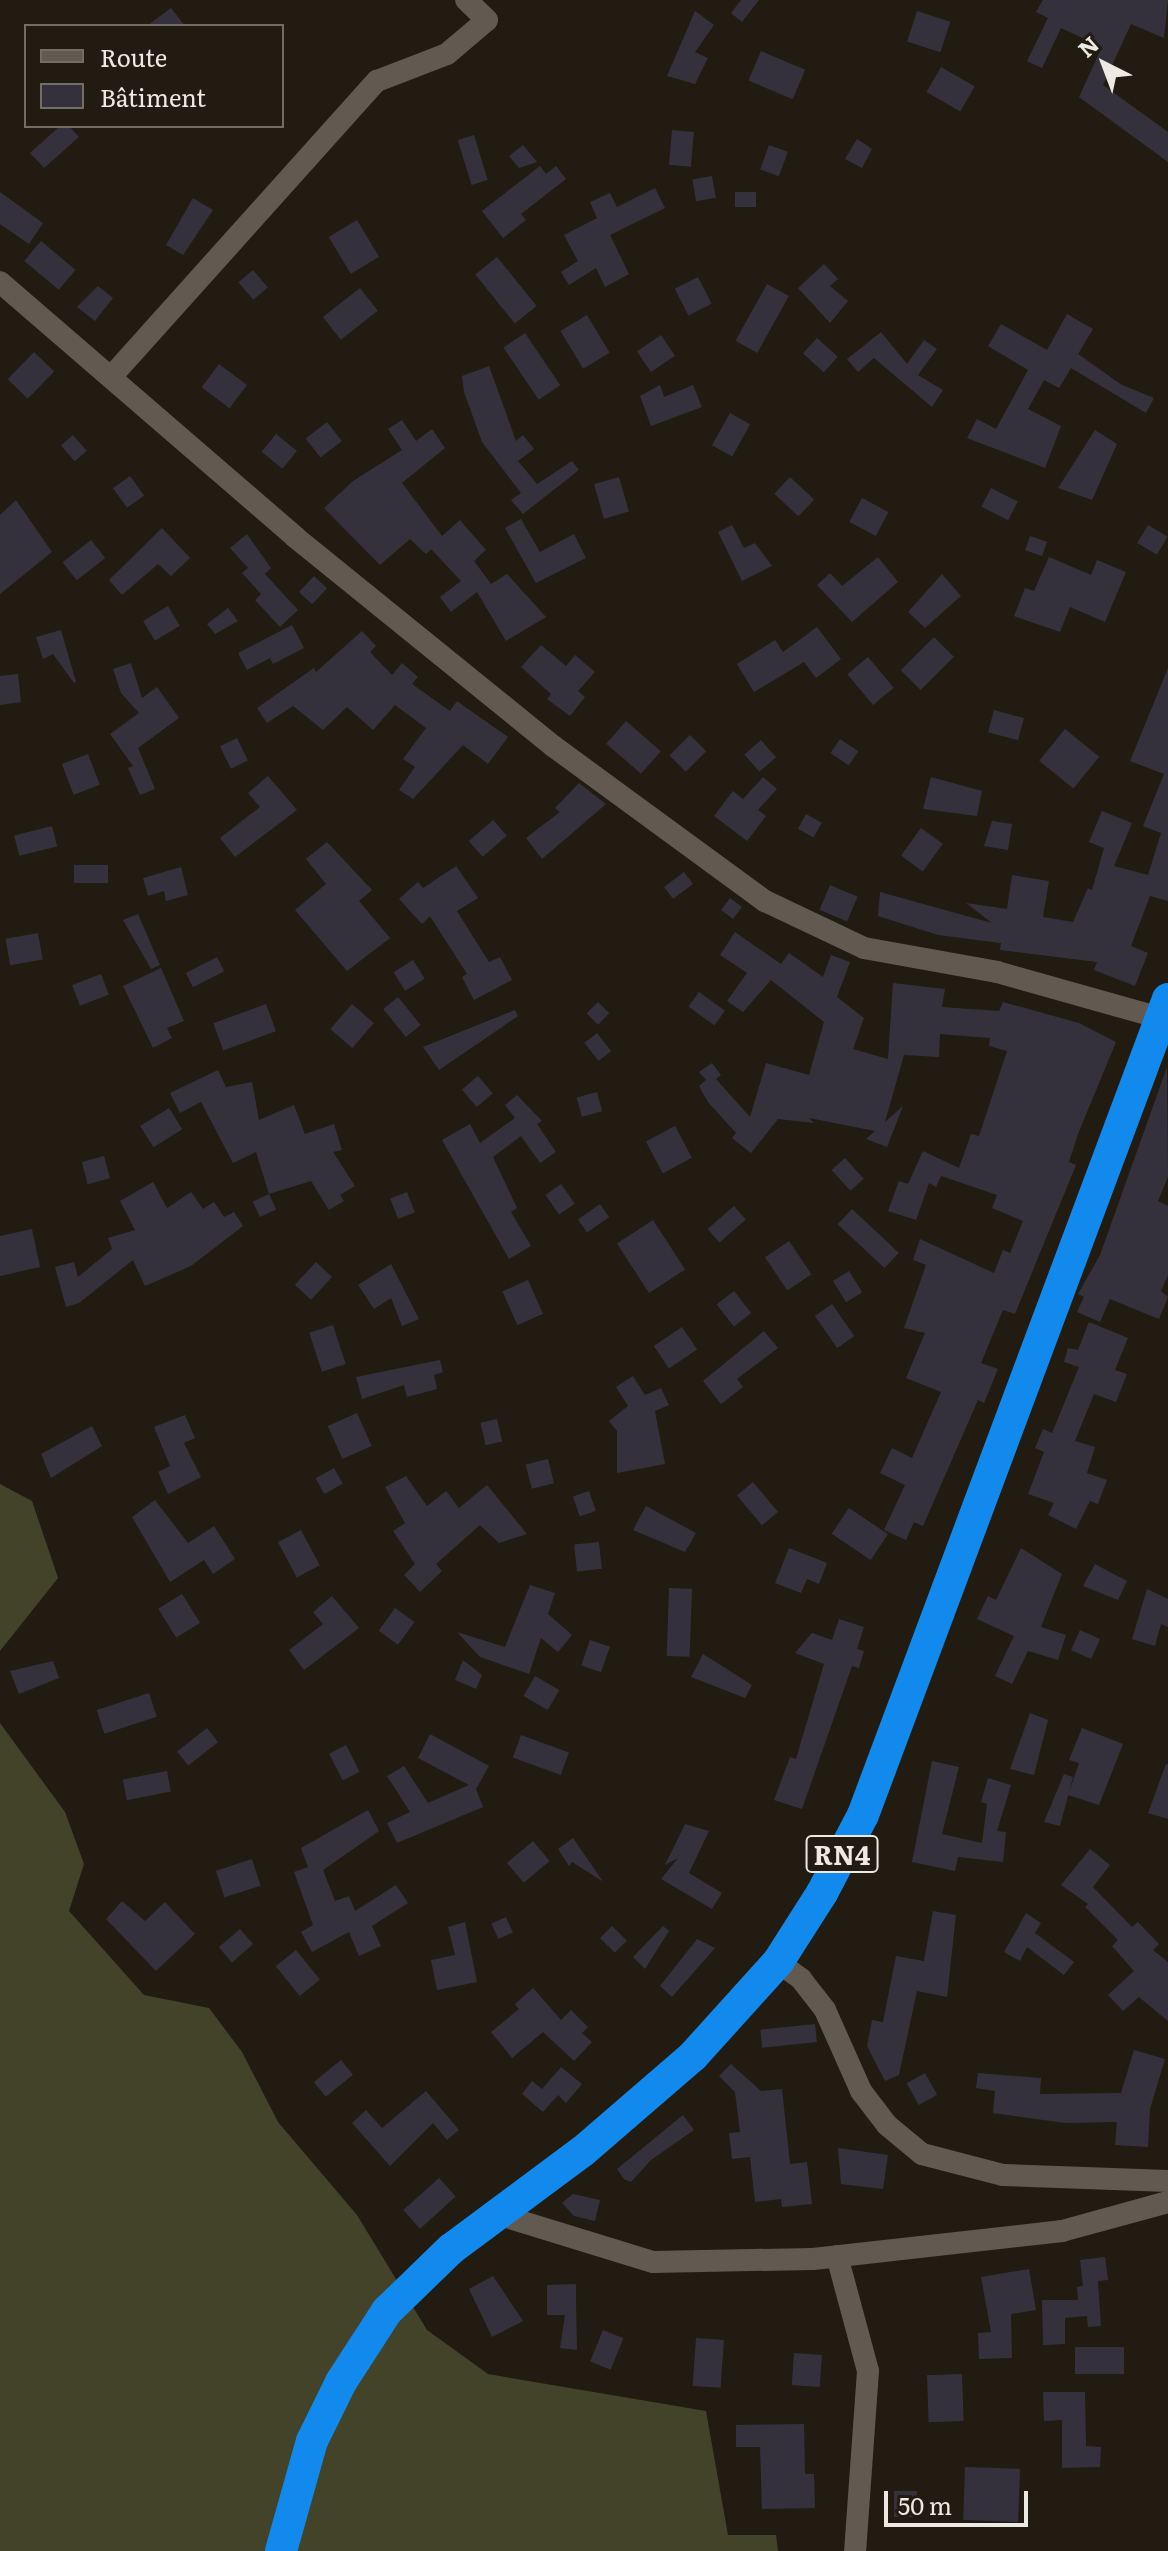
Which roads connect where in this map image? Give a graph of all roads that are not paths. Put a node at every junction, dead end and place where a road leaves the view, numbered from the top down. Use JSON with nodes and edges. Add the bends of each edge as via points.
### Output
{"nodes":[{"id":1,"x":466,"y":0,"type":"edge"},
{"id":2,"x":0,"y":282,"type":"edge"},
{"id":3,"x":111,"y":377,"type":"junction"},
{"id":4,"x":1164,"y":1008,"type":"edge"},
{"id":5,"x":778,"y":1962,"type":"junction"},
{"id":6,"x":1168,"y":2181,"type":"edge"},
{"id":7,"x":1168,"y":2202,"type":"edge"},
{"id":8,"x":497,"y":2214,"type":"junction"},
{"id":9,"x":837,"y":2256,"type":"junction"},
{"id":10,"x":281,"y":2551,"type":"edge"},
{"id":11,"x":855,"y":2551,"type":"edge"}],
"edges":[{"from":1,"to":3,"type":"street","via":[[487,20],[447,54],[377,81]]},
{"from":2,"to":3,"type":"street"},
{"from":3,"to":4,"type":"street","via":[[295,537],[540,736],[765,901],[864,948]]},
{"from":4,"to":5,"type":"highway","number":"RN4","via":[[863,1815]]},
{"from":5,"to":6,"type":"street","via":[[801,1979],[825,2010],[861,2091],[887,2125],[922,2154],[1003,2175]]},
{"from":5,"to":8,"type":"highway","number":"RN4","via":[[693,2056],[583,2151]]},
{"from":7,"to":9,"type":"street","via":[[1062,2231]]},
{"from":8,"to":9,"type":"street","via":[[653,2262]]},
{"from":8,"to":10,"type":"highway","number":"RN4","via":[[451,2249],[387,2311],[341,2382],[312,2441]]},
{"from":9,"to":11,"type":"street","via":[[868,2371]]}]}
